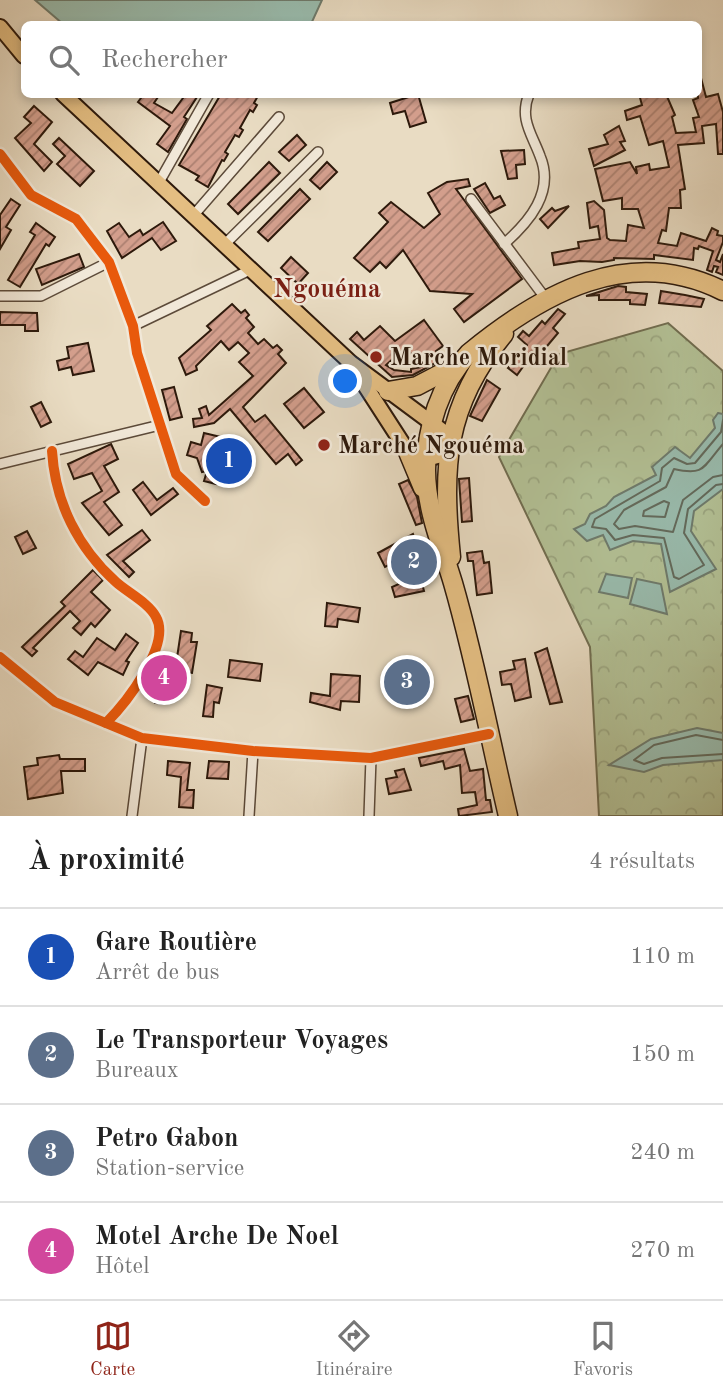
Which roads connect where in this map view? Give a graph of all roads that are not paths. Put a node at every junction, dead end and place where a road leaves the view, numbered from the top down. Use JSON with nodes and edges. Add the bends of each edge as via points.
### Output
{"nodes":[{"id":1,"x":0,"y":27,"type":"edge"},
{"id":2,"x":5,"y":42,"type":"edge"},
{"id":3,"x":21,"y":54,"type":"edge"},
{"id":4,"x":67,"y":98,"type":"edge"},
{"id":5,"x":207,"y":98,"type":"edge"},
{"id":6,"x":528,"y":98,"type":"edge"},
{"id":7,"x":279,"y":117,"type":"dead end"},
{"id":8,"x":318,"y":152,"type":"dead end"},
{"id":9,"x":0,"y":154,"type":"edge"},
{"id":10,"x":158,"y":184,"type":"junction"},
{"id":11,"x":471,"y":200,"type":"dead end"},
{"id":12,"x":192,"y":217,"type":"junction"},
{"id":13,"x":504,"y":244,"type":"junction"},
{"id":14,"x":223,"y":246,"type":"junction"},
{"id":15,"x":109,"y":262,"type":"junction"},
{"id":16,"x":250,"y":270,"type":"junction"},
{"id":17,"x":723,"y":291,"type":"edge"},
{"id":18,"x":0,"y":296,"type":"edge"},
{"id":19,"x":546,"y":299,"type":"junction"},
{"id":20,"x":515,"y":321,"type":"junction"},
{"id":21,"x":133,"y":326,"type":"junction"},
{"id":22,"x":351,"y":363,"type":"junction"},
{"id":23,"x":459,"y":364,"type":"junction"},
{"id":24,"x":388,"y":391,"type":"junction"},
{"id":25,"x":432,"y":422,"type":"junction"},
{"id":26,"x":160,"y":425,"type":"junction"},
{"id":27,"x":450,"y":446,"type":"junction"},
{"id":28,"x":52,"y":452,"type":"junction"},
{"id":29,"x":408,"y":452,"type":"junction"},
{"id":30,"x":426,"y":459,"type":"junction"},
{"id":31,"x":0,"y":464,"type":"edge"},
{"id":32,"x":429,"y":498,"type":"junction"},
{"id":33,"x":205,"y":501,"type":"dead end"},
{"id":34,"x":453,"y":584,"type":"junction"},
{"id":35,"x":0,"y":657,"type":"edge"},
{"id":36,"x":106,"y":723,"type":"junction"},
{"id":37,"x":489,"y":734,"type":"junction"},
{"id":38,"x":142,"y":738,"type":"junction"},
{"id":39,"x":253,"y":751,"type":"junction"},
{"id":40,"x":371,"y":758,"type":"junction"},
{"id":41,"x":132,"y":816,"type":"edge"},
{"id":42,"x":249,"y":816,"type":"edge"},
{"id":43,"x":369,"y":816,"type":"edge"},
{"id":44,"x":508,"y":816,"type":"edge"}],
"edges":[{"from":1,"to":2,"type":"main road"},
{"from":2,"to":3,"type":"main road"},
{"from":4,"to":10,"type":"main road"},
{"from":5,"to":10,"type":"street"},
{"from":6,"to":13,"type":"street","via":[[525,124],[544,167],[542,191],[528,222]]},
{"from":7,"to":12,"type":"street"},
{"from":8,"to":14,"type":"street"},
{"from":9,"to":15,"type":"street","via":[[31,195],[76,219]]},
{"from":10,"to":12,"type":"main road"},
{"from":11,"to":13,"type":"street"},
{"from":12,"to":14,"type":"main road"},
{"from":13,"to":19,"type":"street"},
{"from":14,"to":16,"type":"main road"},
{"from":15,"to":18,"type":"street","via":[[41,296]]},
{"from":15,"to":21,"type":"street"},
{"from":16,"to":21,"type":"street"},
{"from":16,"to":22,"type":"main road"},
{"from":17,"to":19,"type":"highway","via":[[661,273],[628,273],[597,277]]},
{"from":19,"to":20,"type":"highway"},
{"from":20,"to":23,"type":"highway"},
{"from":20,"to":27,"type":"highway","via":[[472,375]]},
{"from":21,"to":26,"type":"street"},
{"from":22,"to":24,"type":"main road"},
{"from":22,"to":29,"type":"main road"},
{"from":23,"to":24,"type":"highway","via":[[417,386]]},
{"from":23,"to":25,"type":"highway"},
{"from":24,"to":25,"type":"main road"},
{"from":25,"to":27,"type":"main road"},
{"from":25,"to":30,"type":"highway"},
{"from":26,"to":28,"type":"street"},
{"from":26,"to":33,"type":"street","via":[[176,474]]},
{"from":27,"to":30,"type":"main road"},
{"from":27,"to":34,"type":"highway","via":[[446,504]]},
{"from":28,"to":31,"type":"street"},
{"from":28,"to":36,"type":"street","via":[[55,481],[76,535],[90,557],[152,611],[159,628],[141,679]]},
{"from":29,"to":30,"type":"main road"},
{"from":29,"to":32,"type":"highway"},
{"from":30,"to":32,"type":"highway"},
{"from":32,"to":34,"type":"highway"},
{"from":34,"to":37,"type":"highway"},
{"from":35,"to":36,"type":"street","via":[[55,702]]},
{"from":36,"to":38,"type":"street"},
{"from":37,"to":40,"type":"street"},
{"from":37,"to":44,"type":"highway"},
{"from":38,"to":39,"type":"street"},
{"from":38,"to":41,"type":"street"},
{"from":39,"to":40,"type":"street"},
{"from":39,"to":42,"type":"street"},
{"from":40,"to":43,"type":"street"}]}
